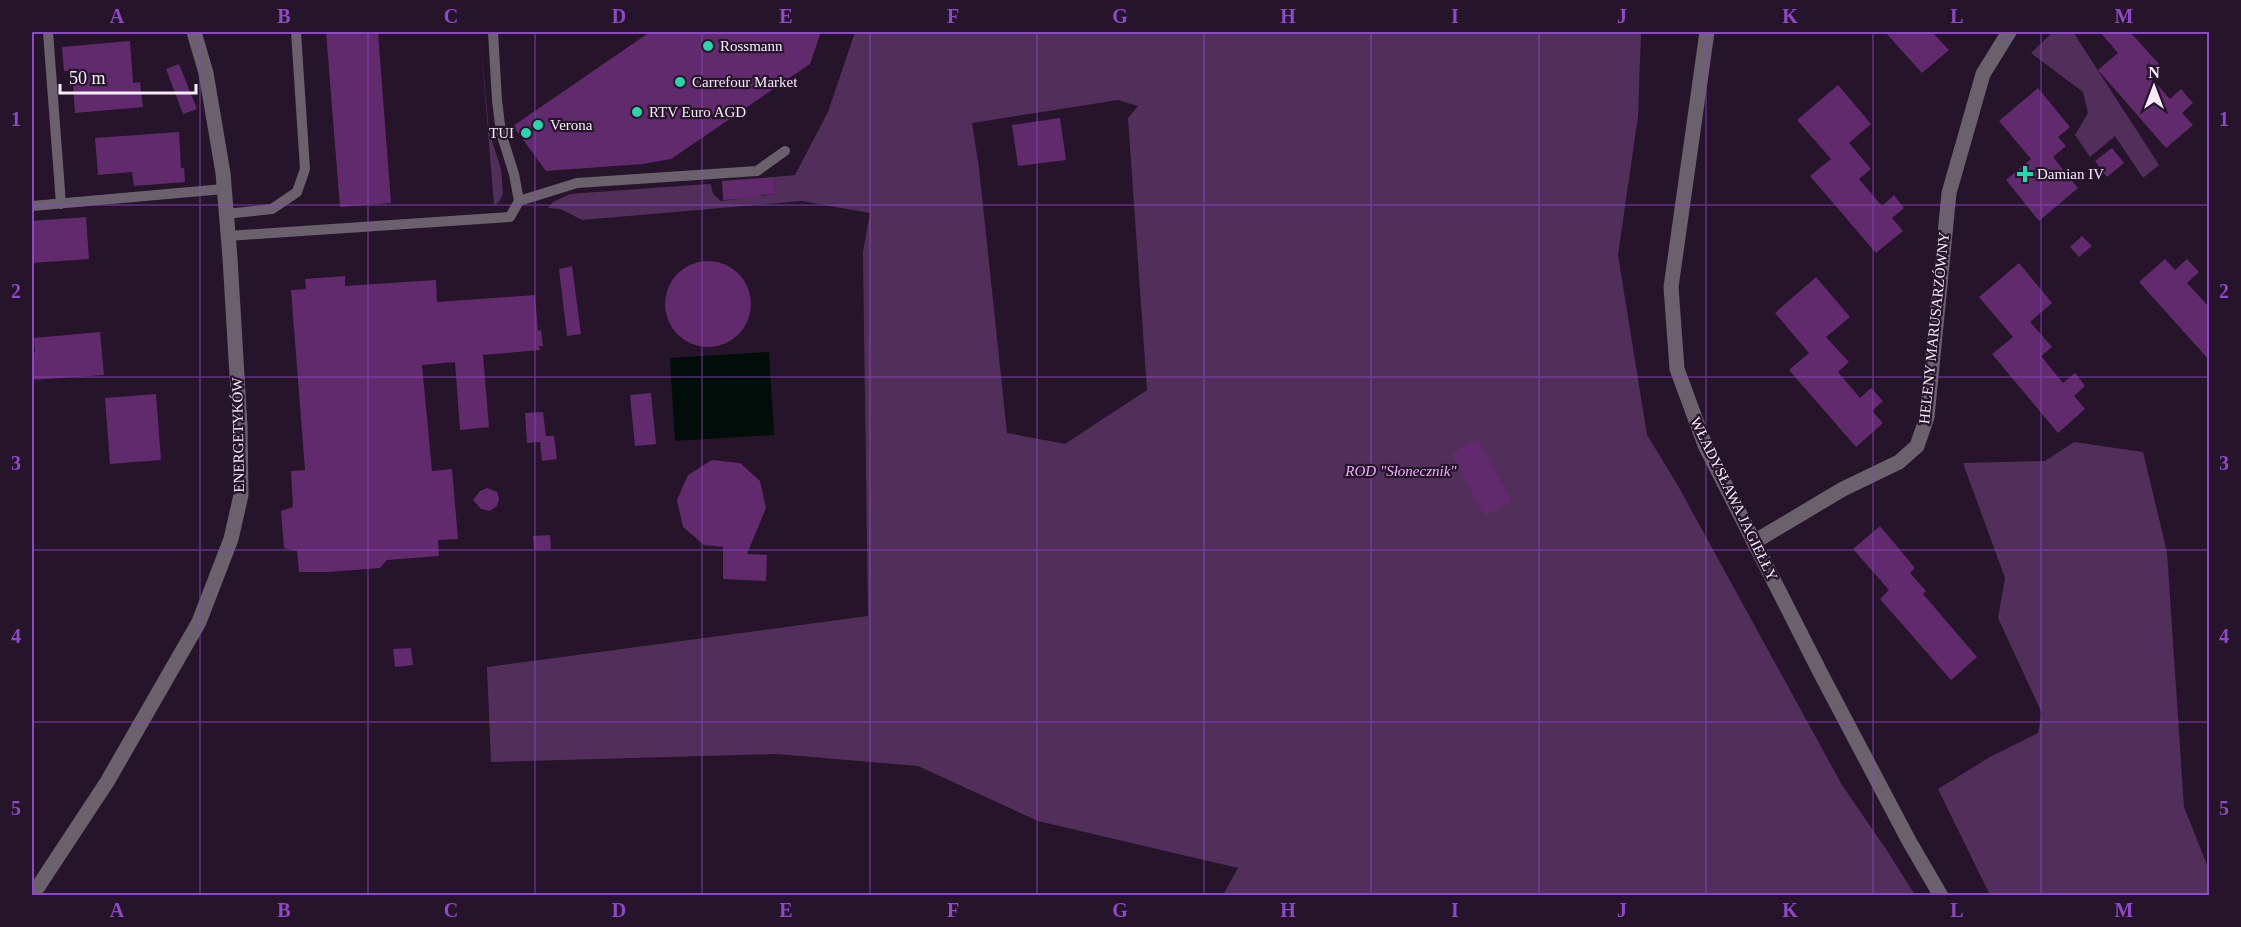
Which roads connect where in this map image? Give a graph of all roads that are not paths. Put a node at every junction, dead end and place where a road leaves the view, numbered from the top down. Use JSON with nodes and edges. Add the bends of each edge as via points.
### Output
{"nodes":[{"id":1,"x":48,"y":32,"type":"edge"},
{"id":2,"x":194,"y":32,"type":"edge"},
{"id":3,"x":296,"y":32,"type":"edge"},
{"id":4,"x":493,"y":32,"type":"edge"},
{"id":5,"x":1707,"y":32,"type":"edge"},
{"id":6,"x":2009,"y":32,"type":"edge"},
{"id":7,"x":784,"y":151,"type":"dead end"},
{"id":8,"x":224,"y":189,"type":"junction"},
{"id":9,"x":519,"y":201,"type":"junction"},
{"id":10,"x":61,"y":204,"type":"junction"},
{"id":11,"x":32,"y":206,"type":"edge"},
{"id":12,"x":226,"y":214,"type":"junction"},
{"id":13,"x":228,"y":236,"type":"junction"},
{"id":14,"x":1754,"y":542,"type":"junction"},
{"id":15,"x":32,"y":896,"type":"edge"},
{"id":16,"x":1941,"y":896,"type":"edge"}],
"edges":[{"from":1,"to":10,"type":"lane"},
{"from":2,"to":8,"type":"street","name":"ENERGETYKÓW","via":[[206,73]]},
{"from":3,"to":12,"type":"lane","via":[[305,169],[297,192],[272,209]]},
{"from":4,"to":9,"type":"lane","via":[[501,133]]},
{"from":5,"to":14,"type":"street","name":"WŁADYSŁAWA JAGIEŁŁY","via":[[1671,287],[1673,335],[1677,369],[1705,445]]},
{"from":6,"to":14,"type":"street","name":"HELENY MARUSARZÓWNY","via":[[1983,74],[1949,193],[1927,417],[1917,446],[1899,462],[1843,489]]},
{"from":7,"to":9,"type":"lane","via":[[758,171],[577,183]]},
{"from":8,"to":10,"type":"lane"},
{"from":8,"to":12,"type":"street","name":"ENERGETYKÓW"},
{"from":9,"to":13,"type":"lane","via":[[510,217]]},
{"from":10,"to":11,"type":"lane"},
{"from":12,"to":13,"type":"street","name":"ENERGETYKÓW"},
{"from":13,"to":15,"type":"street","name":"ENERGETYKÓW","via":[[241,495],[231,539],[199,622],[106,782]]},
{"from":14,"to":16,"type":"street","name":"WŁADYSŁAWA JAGIEŁŁY"}]}
